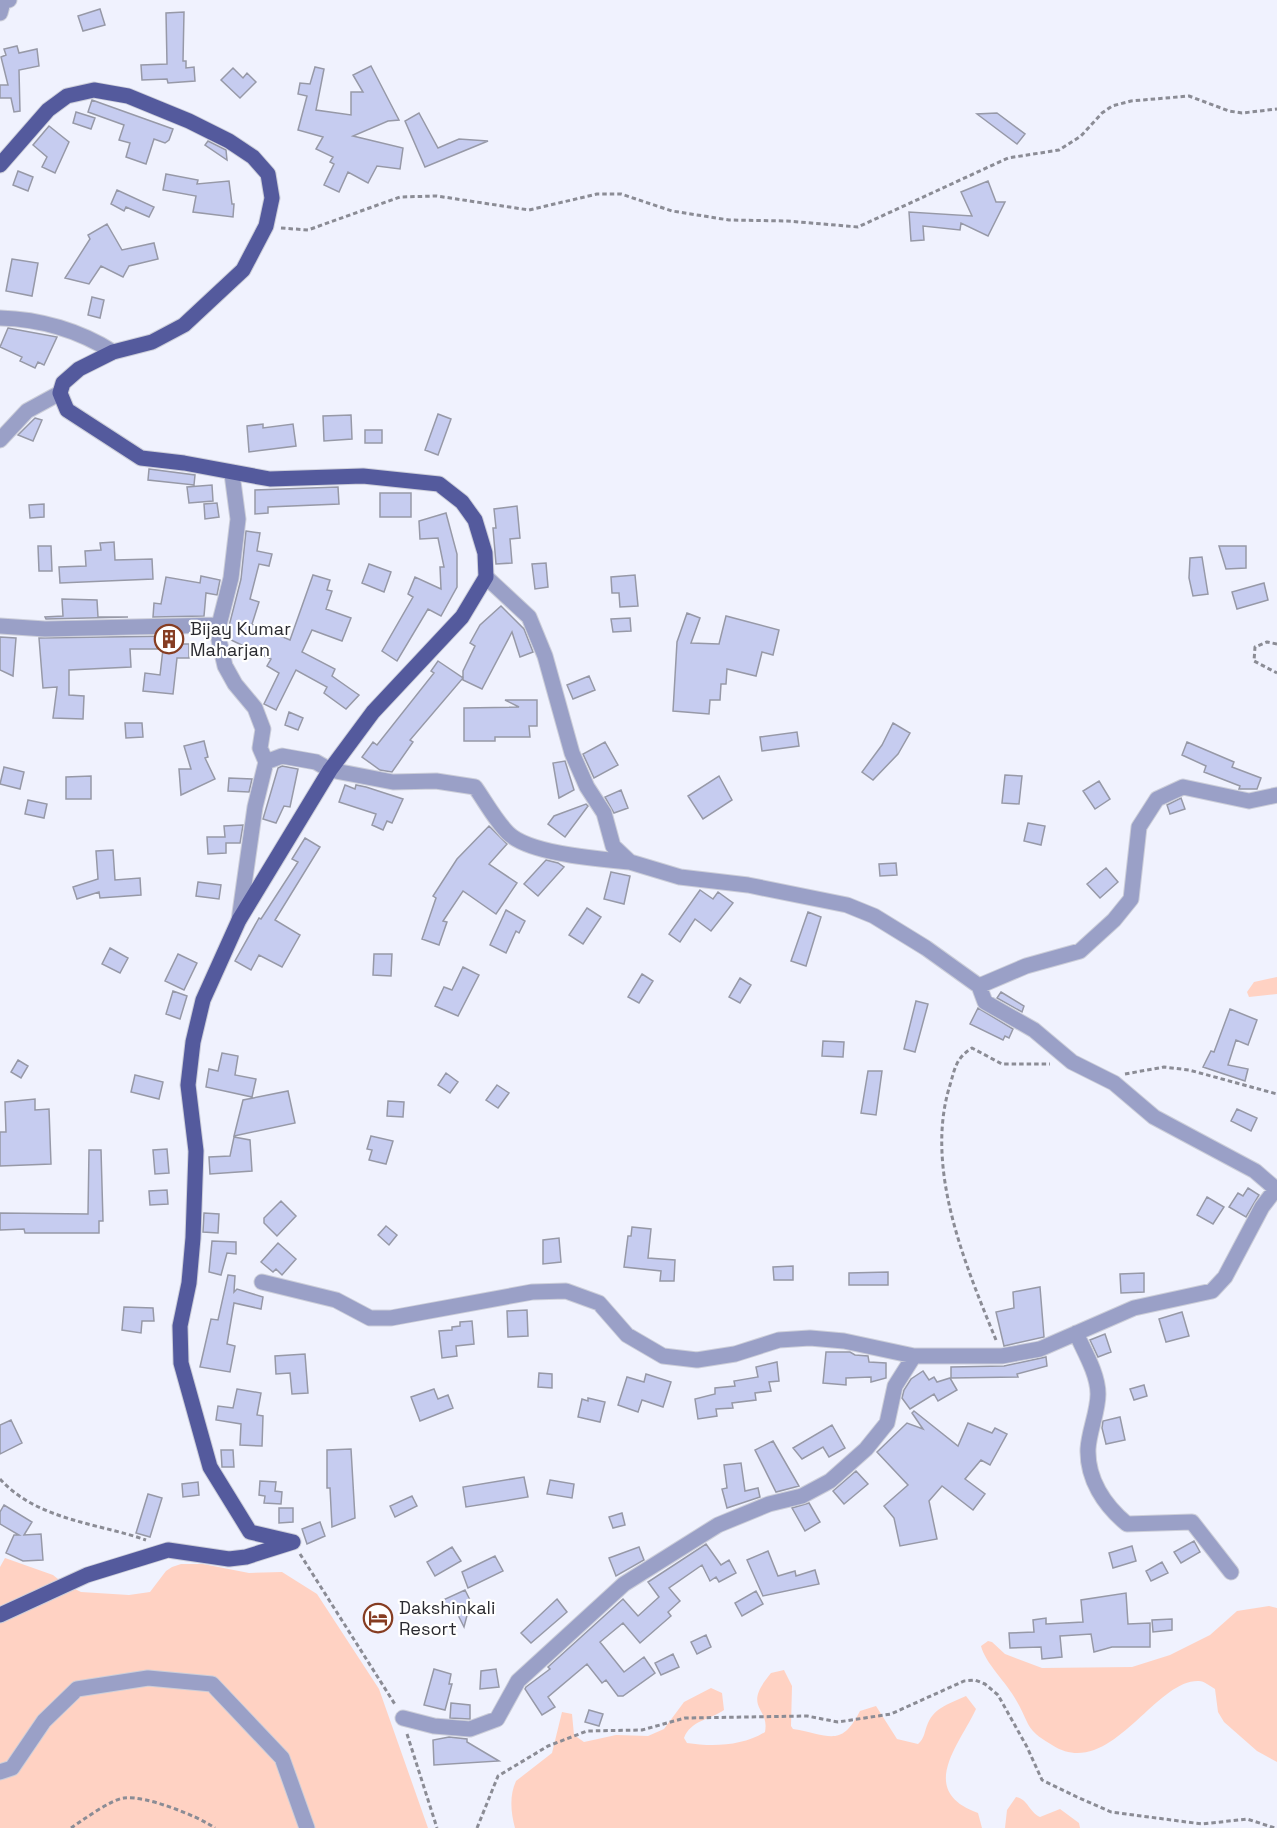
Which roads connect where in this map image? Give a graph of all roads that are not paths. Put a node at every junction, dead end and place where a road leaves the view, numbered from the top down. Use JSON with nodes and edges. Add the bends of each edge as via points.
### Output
{"nodes":[{"id":1,"x":0,"y":165,"type":"edge"},
{"id":2,"x":0,"y":318,"type":"edge"},
{"id":3,"x":113,"y":352,"type":"junction"},
{"id":4,"x":60,"y":393,"type":"junction"},
{"id":5,"x":0,"y":440,"type":"edge"},
{"id":6,"x":232,"y":474,"type":"junction"},
{"id":7,"x":486,"y":577,"type":"junction"},
{"id":8,"x":219,"y":625,"type":"junction"},
{"id":9,"x":0,"y":626,"type":"edge"},
{"id":10,"x":266,"y":762,"type":"junction"},
{"id":11,"x":330,"y":770,"type":"junction"},
{"id":12,"x":1277,"y":795,"type":"edge"},
{"id":13,"x":630,"y":862,"type":"junction"},
{"id":14,"x":239,"y":920,"type":"junction"},
{"id":15,"x":979,"y":986,"type":"junction"},
{"id":16,"x":1276,"y":1190,"type":"edge"},
{"id":17,"x":261,"y":1282,"type":"dead end"},
{"id":18,"x":1076,"y":1333,"type":"junction"},
{"id":19,"x":914,"y":1356,"type":"junction"},
{"id":20,"x":1231,"y":1572,"type":"dead end"},
{"id":21,"x":0,"y":1615,"type":"edge"},
{"id":22,"x":403,"y":1718,"type":"road end"},
{"id":23,"x":0,"y":1772,"type":"edge"},
{"id":24,"x":308,"y":1828,"type":"edge"}],
"edges":[{"from":1,"to":3,"type":"main road","via":[[48,110],[67,96],[94,90],[128,96],[209,131],[253,157],[268,174],[272,198],[266,226],[243,270],[183,325],[152,342]]},
{"from":2,"to":3,"type":"street","via":[[61,328],[92,339]]},
{"from":3,"to":4,"type":"main road","via":[[79,369],[63,383]]},
{"from":4,"to":5,"type":"street","via":[[27,411]]},
{"from":4,"to":6,"type":"main road","via":[[67,410],[141,458]]},
{"from":6,"to":7,"type":"main road","via":[[270,479],[363,476],[439,484],[462,502],[475,520],[486,553]]},
{"from":6,"to":8,"type":"street","via":[[238,519],[231,578]]},
{"from":7,"to":11,"type":"main road","via":[[462,617],[373,712]]},
{"from":7,"to":13,"type":"street","via":[[529,617],[545,656],[572,753],[604,813],[613,846]]},
{"from":8,"to":9,"type":"street","via":[[45,629]]},
{"from":8,"to":10,"type":"street","via":[[225,666],[255,708],[264,729],[260,748]]},
{"from":10,"to":11,"type":"street","via":[[282,756],[316,762]]},
{"from":10,"to":14,"type":"street","via":[[255,807]]},
{"from":11,"to":13,"type":"street","via":[[393,782],[436,781],[475,786],[507,832],[519,842],[576,857]]},
{"from":11,"to":14,"type":"main road"},
{"from":12,"to":15,"type":"street","via":[[1249,801],[1184,787],[1157,799],[1139,827],[1131,899],[1114,921],[1080,951],[1026,966]]},
{"from":13,"to":15,"type":"street","via":[[680,877],[748,885],[847,905],[874,916]]},
{"from":14,"to":21,"type":"main road","via":[[203,1000],[193,1042],[188,1085],[196,1151],[193,1238],[180,1326],[181,1363],[210,1467],[250,1532],[293,1542],[228,1559],[173,1550],[87,1575]]},
{"from":15,"to":16,"type":"street","via":[[985,1002],[1034,1030],[1072,1062],[1114,1083],[1154,1117],[1255,1171]]},
{"from":16,"to":18,"type":"street","via":[[1262,1207],[1225,1277],[1212,1291],[1134,1308]]},
{"from":17,"to":19,"type":"street","via":[[336,1300],[370,1318],[392,1318],[532,1292],[566,1291],[599,1303],[627,1335],[663,1356],[697,1360],[735,1354],[779,1340],[810,1338]]},
{"from":18,"to":19,"type":"street","via":[[1040,1349],[1002,1356]]},
{"from":18,"to":20,"type":"street","via":[[1098,1393],[1088,1450],[1091,1473],[1111,1511],[1127,1524],[1192,1522]]},
{"from":19,"to":22,"type":"street","via":[[895,1386],[887,1423],[866,1449],[830,1481],[802,1496],[769,1504],[718,1525],[624,1584],[518,1681],[497,1719],[470,1729]]},
{"from":23,"to":24,"type":"street","via":[[12,1768],[44,1721],[78,1689],[148,1678],[212,1684],[282,1758]]}]}
